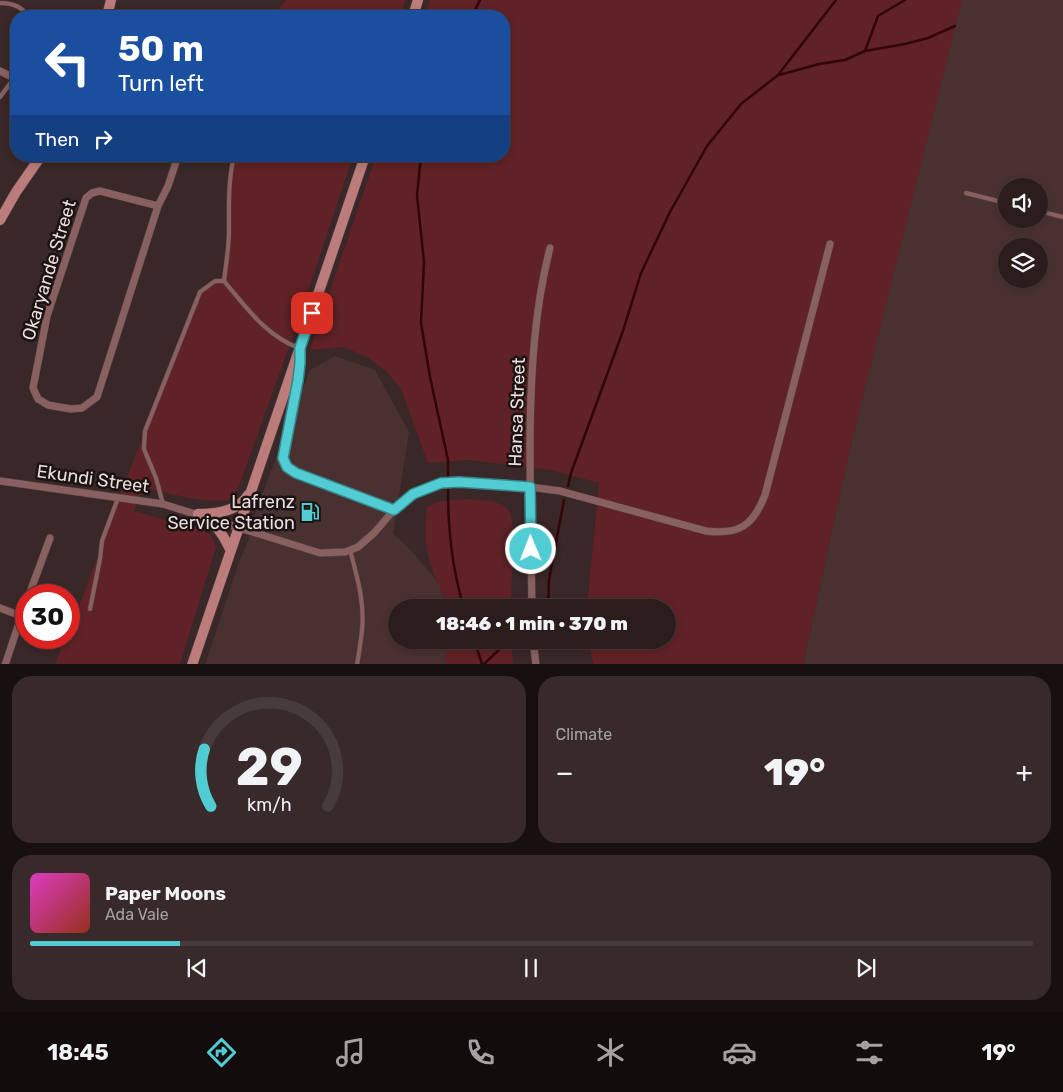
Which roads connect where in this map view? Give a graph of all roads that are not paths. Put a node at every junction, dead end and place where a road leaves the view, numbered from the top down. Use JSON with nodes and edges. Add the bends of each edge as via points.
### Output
{"nodes":[{"id":1,"x":0,"y":3,"type":"edge"},
{"id":2,"x":22,"y":10,"type":"edge"},
{"id":3,"x":10,"y":85,"type":"edge"},
{"id":4,"x":0,"y":97,"type":"edge"},
{"id":5,"x":38,"y":162,"type":"edge"},
{"id":6,"x":176,"y":162,"type":"edge"},
{"id":7,"x":233,"y":162,"type":"edge"},
{"id":8,"x":363,"y":162,"type":"edge"},
{"id":9,"x":966,"y":193,"type":"dead end"},
{"id":10,"x":998,"y":201,"type":"edge"},
{"id":11,"x":158,"y":206,"type":"junction"},
{"id":12,"x":1048,"y":213,"type":"edge"},
{"id":13,"x":1063,"y":217,"type":"edge"},
{"id":14,"x":0,"y":220,"type":"edge"},
{"id":15,"x":830,"y":244,"type":"dead end"},
{"id":16,"x":550,"y":248,"type":"dead end"},
{"id":17,"x":224,"y":281,"type":"junction"},
{"id":18,"x":300,"y":348,"type":"junction"},
{"id":19,"x":256,"y":479,"type":"junction"},
{"id":20,"x":0,"y":481,"type":"edge"},
{"id":21,"x":530,"y":487,"type":"junction"},
{"id":22,"x":118,"y":497,"type":"junction"},
{"id":23,"x":163,"y":504,"type":"junction"},
{"id":24,"x":394,"y":510,"type":"junction"},
{"id":25,"x":198,"y":514,"type":"junction"},
{"id":26,"x":237,"y":528,"type":"junction"},
{"id":27,"x":50,"y":538,"type":"dead end"},
{"id":28,"x":230,"y":549,"type":"junction"},
{"id":29,"x":350,"y":550,"type":"junction"},
{"id":30,"x":33,"y":584,"type":"edge"},
{"id":31,"x":532,"y":599,"type":"edge"},
{"id":32,"x":0,"y":608,"type":"edge"},
{"id":33,"x":90,"y":609,"type":"dead end"},
{"id":34,"x":15,"y":614,"type":"edge"},
{"id":35,"x":15,"y":633,"type":"edge"},
{"id":36,"x":535,"y":649,"type":"edge"},
{"id":37,"x":4,"y":664,"type":"edge"},
{"id":38,"x":192,"y":664,"type":"edge"},
{"id":39,"x":357,"y":664,"type":"edge"},
{"id":40,"x":536,"y":664,"type":"edge"}],
"edges":[{"from":1,"to":2,"type":"lane","via":[[16,5]]},
{"from":3,"to":4,"type":"lane"},
{"from":5,"to":14,"type":"main road"},
{"from":6,"to":11,"type":"street","name":"Okaryande Street"},
{"from":7,"to":17,"type":"lane"},
{"from":8,"to":18,"type":"main road"},
{"from":9,"to":10,"type":"lane"},
{"from":11,"to":11,"type":"street","name":"Okaryande Street","via":[[97,397],[82,408],[48,405],[38,399],[33,388],[46,316],[86,198],[100,191]]},
{"from":12,"to":13,"type":"lane"},
{"from":15,"to":21,"type":"street","via":[[765,495],[750,522],[722,533],[560,491]]},
{"from":16,"to":21,"type":"street","name":"Hansa Street","via":[[535,322]]},
{"from":17,"to":18,"type":"lane","via":[[274,336]]},
{"from":17,"to":23,"type":"lane","via":[[215,281],[200,292],[145,431],[144,449]]},
{"from":18,"to":19,"type":"main road"},
{"from":18,"to":24,"type":"lane","via":[[298,380],[283,458],[287,467]]},
{"from":19,"to":25,"type":"main road","via":[[246,498],[238,505],[228,511]]},
{"from":19,"to":26,"type":"main road"},
{"from":20,"to":22,"type":"street","name":"Ekundi Street"},
{"from":21,"to":24,"type":"street","via":[[441,483],[413,494]]},
{"from":21,"to":31,"type":"street","name":"Hansa Street"},
{"from":22,"to":23,"type":"street","name":"Ekundi Street"},
{"from":22,"to":33,"type":"lane","via":[[102,541]]},
{"from":23,"to":25,"type":"street","name":"Ekundi Street"},
{"from":24,"to":29,"type":"street","via":[[374,533]]},
{"from":25,"to":26,"type":"street","name":"Ekundi Street"},
{"from":25,"to":28,"type":"main road","via":[[221,530]]},
{"from":26,"to":28,"type":"main road"},
{"from":26,"to":29,"type":"street","name":"Ekundi Street","via":[[320,552],[332,554]]},
{"from":27,"to":30,"type":"street"},
{"from":28,"to":38,"type":"main road"},
{"from":29,"to":39,"type":"lane","via":[[363,612]]},
{"from":32,"to":34,"type":"street"},
{"from":35,"to":37,"type":"street"},
{"from":36,"to":40,"type":"street"}]}
